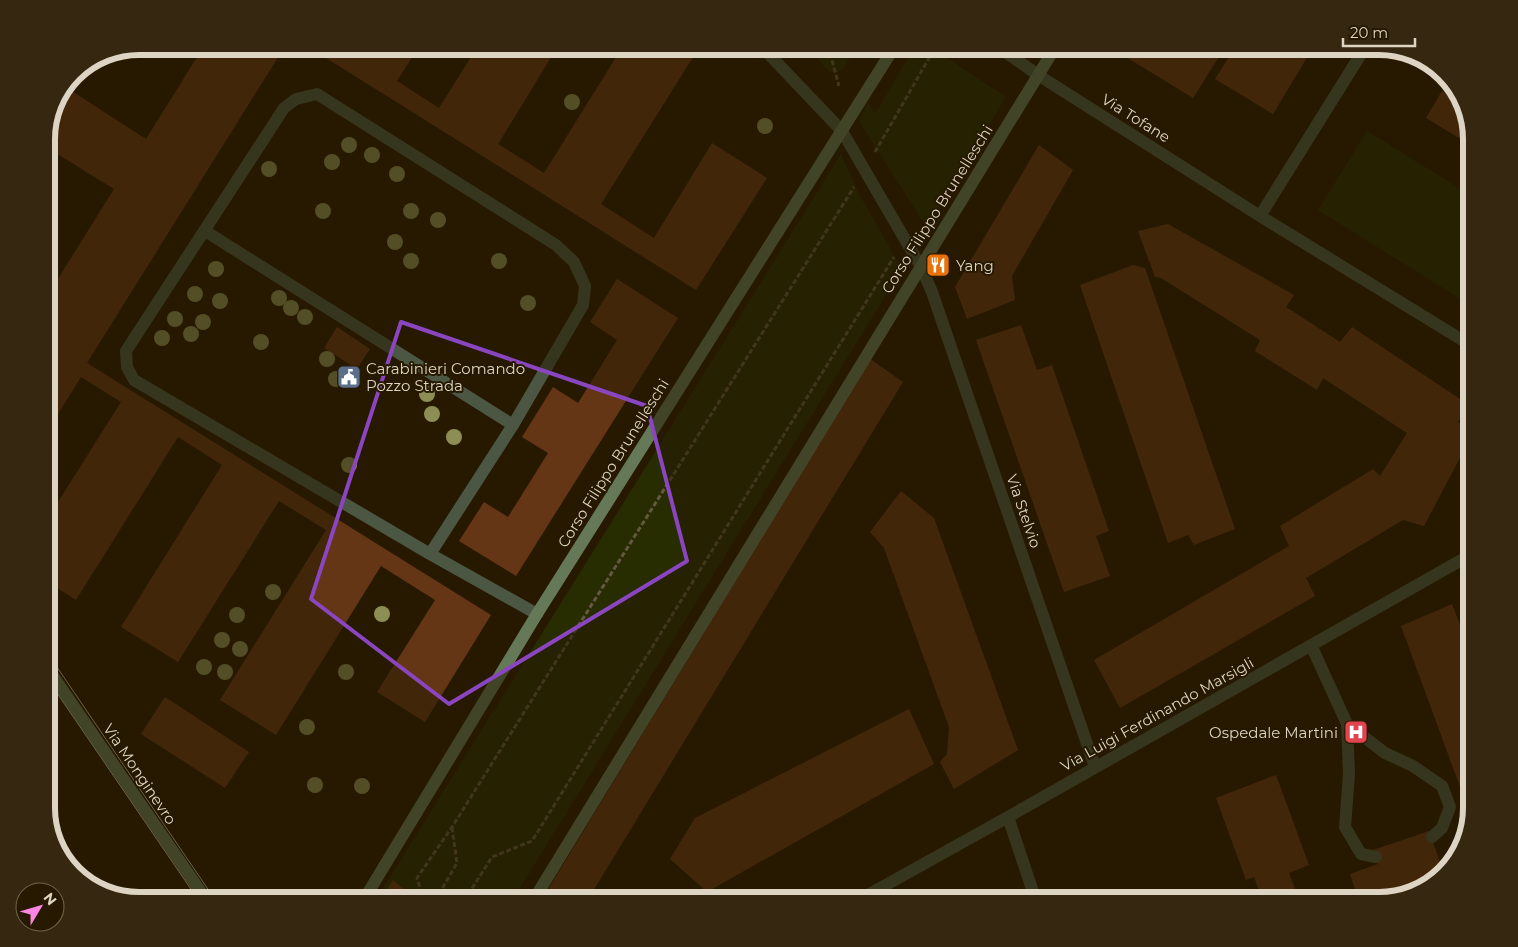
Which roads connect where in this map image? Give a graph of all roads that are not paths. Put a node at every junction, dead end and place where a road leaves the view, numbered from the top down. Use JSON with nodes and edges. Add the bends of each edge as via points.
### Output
{"nodes":[{"id":1,"x":770,"y":55,"type":"edge"},
{"id":2,"x":889,"y":55,"type":"edge"},
{"id":3,"x":1010,"y":55,"type":"edge"},
{"id":4,"x":1050,"y":55,"type":"edge"},
{"id":5,"x":1360,"y":55,"type":"edge"},
{"id":6,"x":1038,"y":75,"type":"junction"},
{"id":7,"x":842,"y":131,"type":"junction"},
{"id":8,"x":1260,"y":216,"type":"junction"},
{"id":9,"x":205,"y":231,"type":"junction"},
{"id":10,"x":921,"y":267,"type":"junction"},
{"id":11,"x":1463,"y":340,"type":"edge"},
{"id":12,"x":513,"y":425,"type":"junction"},
{"id":13,"x":430,"y":554,"type":"junction"},
{"id":14,"x":1463,"y":559,"type":"edge"},
{"id":15,"x":537,"y":614,"type":"junction"},
{"id":16,"x":1311,"y":645,"type":"junction"},
{"id":17,"x":55,"y":679,"type":"edge"},
{"id":18,"x":1347,"y":724,"type":"junction"},
{"id":19,"x":1095,"y":767,"type":"junction"},
{"id":20,"x":1008,"y":817,"type":"junction"},
{"id":21,"x":1432,"y":837,"type":"dead end"},
{"id":22,"x":1376,"y":857,"type":"dead end"},
{"id":23,"x":202,"y":892,"type":"edge"},
{"id":24,"x":368,"y":892,"type":"edge"},
{"id":25,"x":539,"y":892,"type":"edge"},
{"id":26,"x":873,"y":892,"type":"edge"},
{"id":27,"x":1033,"y":892,"type":"edge"}],
"edges":[{"from":1,"to":7,"type":"street","name":"Via Stelvio"},
{"from":2,"to":7,"type":"street","name":"Corso Filippo Brunelleschi"},
{"from":3,"to":6,"type":"street","name":"Via Tofane"},
{"from":4,"to":6,"type":"street","name":"Corso Filippo Brunelleschi"},
{"from":5,"to":8,"type":"street"},
{"from":6,"to":8,"type":"street","name":"Via Tofane"},
{"from":6,"to":10,"type":"street","name":"Corso Filippo Brunelleschi"},
{"from":7,"to":10,"type":"street","name":"Via Stelvio"},
{"from":7,"to":15,"type":"street","name":"Corso Filippo Brunelleschi"},
{"from":8,"to":11,"type":"street","name":"Via Tofane"},
{"from":9,"to":12,"type":"street"},
{"from":9,"to":12,"type":"street","via":[[284,108],[296,99],[317,94],[325,99],[556,245],[574,262],[585,286],[583,305]]},
{"from":9,"to":13,"type":"street","via":[[126,351],[134,380]]},
{"from":10,"to":19,"type":"street","name":"Via Stelvio"},
{"from":10,"to":25,"type":"street","name":"Corso Filippo Brunelleschi"},
{"from":12,"to":13,"type":"street"},
{"from":13,"to":15,"type":"street"},
{"from":14,"to":16,"type":"street","name":"Via Luigi Ferdinando Marsigli"},
{"from":15,"to":24,"type":"street","name":"Corso Filippo Brunelleschi"},
{"from":16,"to":18,"type":"street"},
{"from":16,"to":19,"type":"street","name":"Via Luigi Ferdinando Marsigli"},
{"from":17,"to":23,"type":"street","name":"Via Monginevro"},
{"from":18,"to":21,"type":"street","via":[[1385,753],[1413,766],[1442,786],[1450,807],[1442,828]]},
{"from":18,"to":22,"type":"street","via":[[1349,774],[1345,827],[1361,854]]},
{"from":19,"to":20,"type":"street","name":"Via Luigi Ferdinando Marsigli"},
{"from":20,"to":26,"type":"street","name":"Via Luigi Ferdinando Marsigli"},
{"from":20,"to":27,"type":"street"}]}
